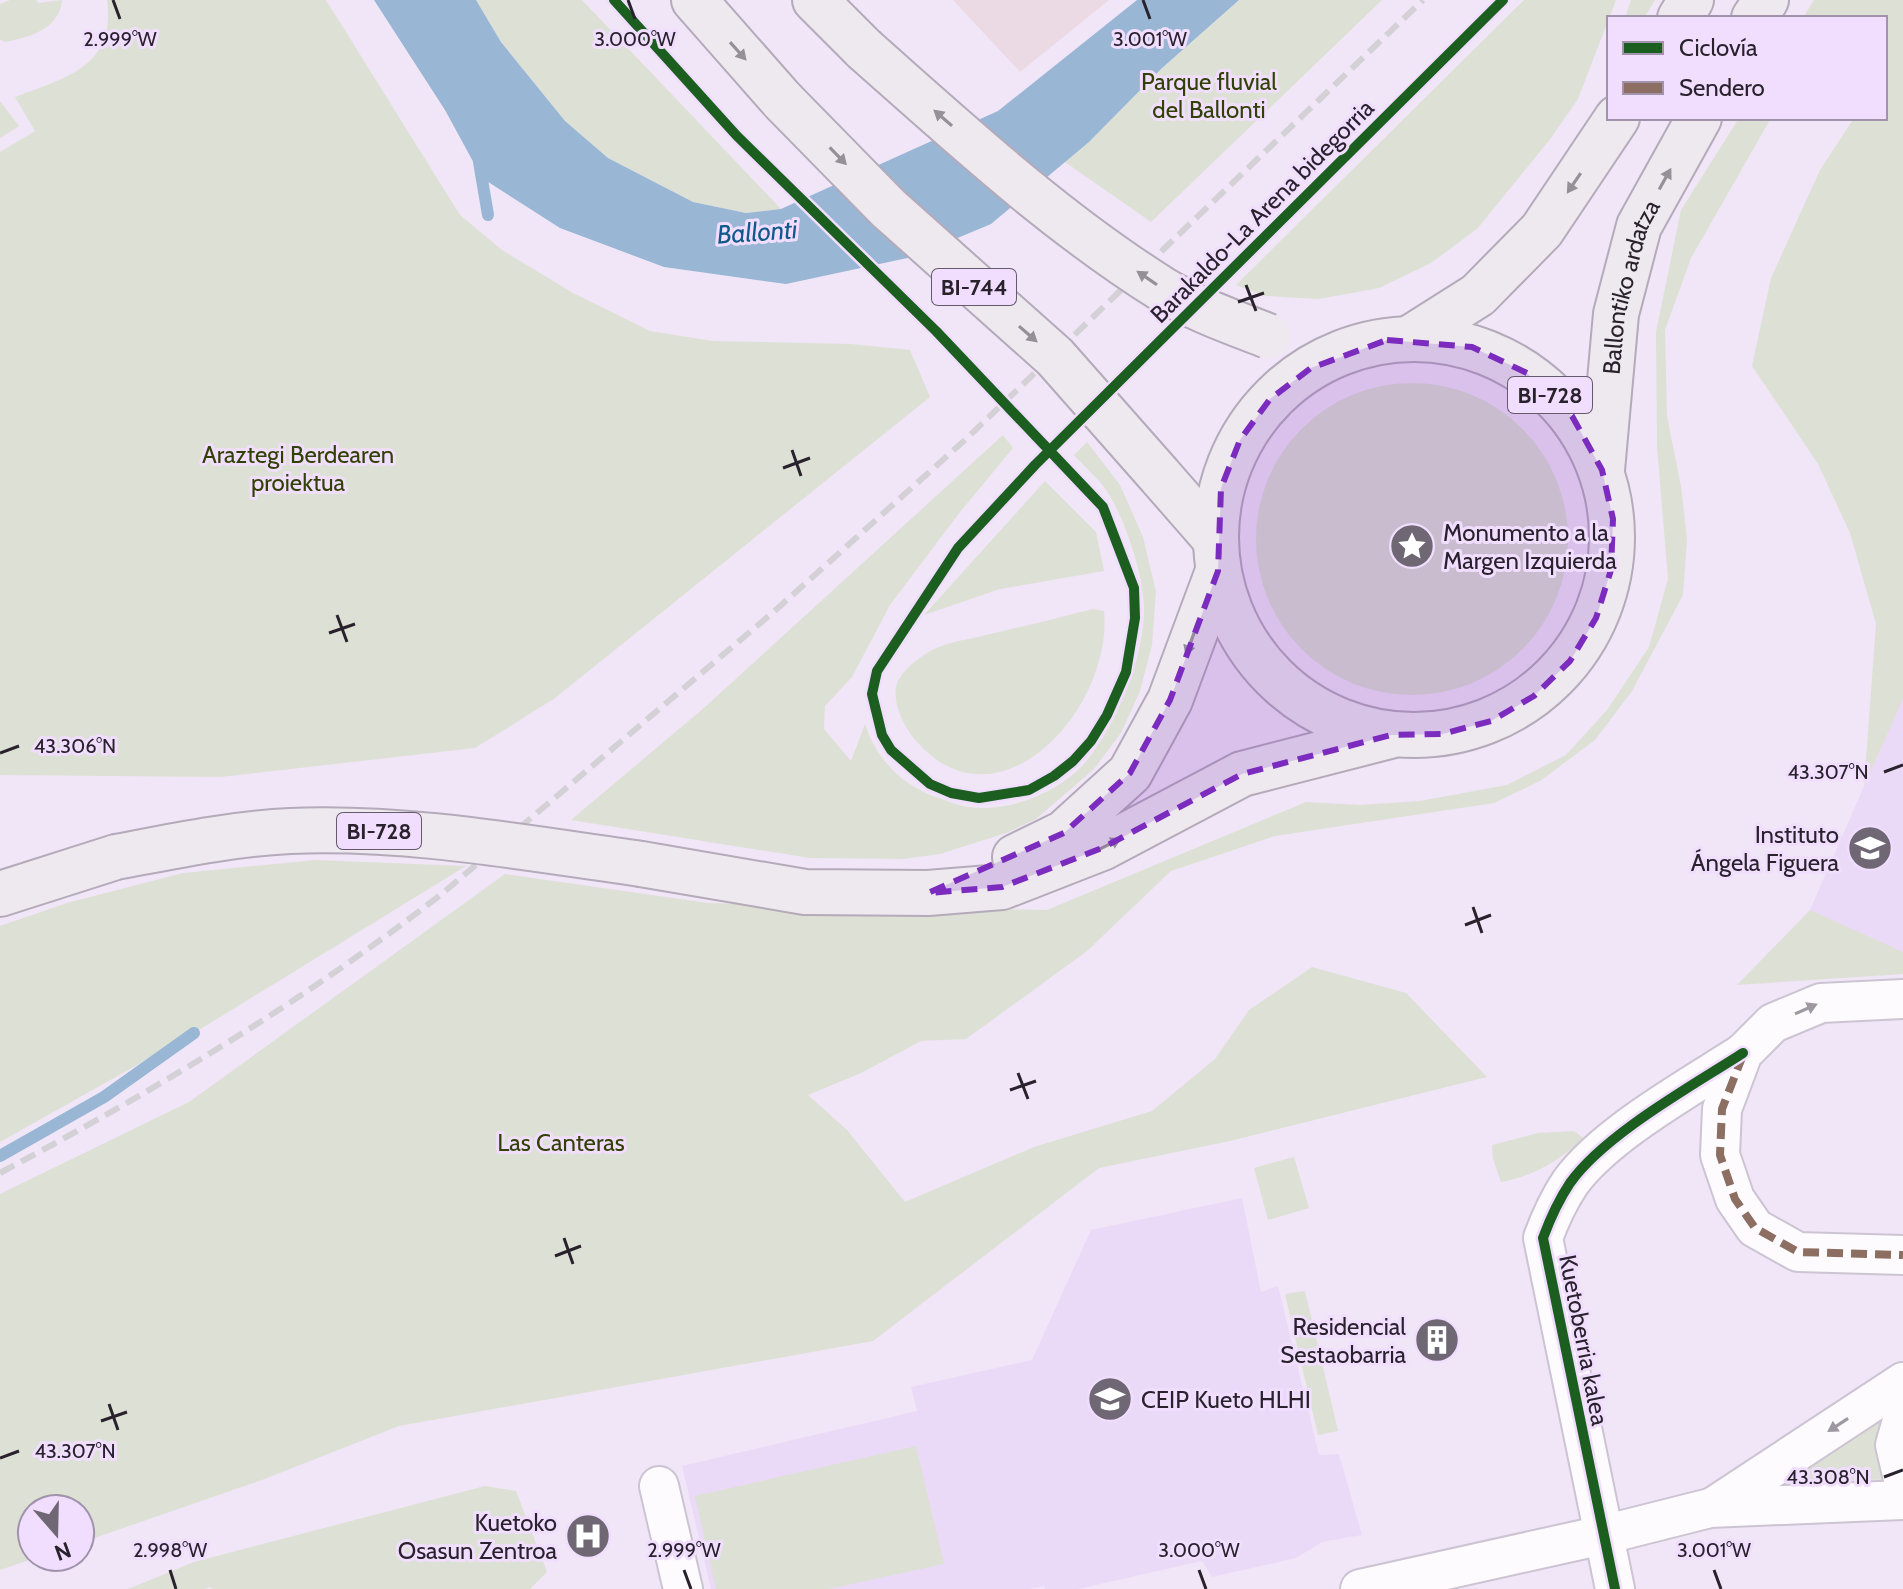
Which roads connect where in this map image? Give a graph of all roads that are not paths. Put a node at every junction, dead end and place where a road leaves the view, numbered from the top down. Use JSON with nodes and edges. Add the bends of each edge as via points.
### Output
{"nodes":[{"id":1,"x":694,"y":0,"type":"edge"},
{"id":2,"x":815,"y":0,"type":"edge"},
{"id":3,"x":1616,"y":120,"type":"edge"},
{"id":4,"x":1698,"y":120,"type":"edge"},
{"id":5,"x":1410,"y":338,"type":"junction"},
{"id":6,"x":1358,"y":347,"type":"junction"},
{"id":7,"x":1602,"y":470,"type":"junction"},
{"id":8,"x":1216,"y":555,"type":"junction"},
{"id":9,"x":1391,"y":735,"type":"junction"},
{"id":10,"x":928,"y":893,"type":"junction"},
{"id":11,"x":0,"y":894,"type":"edge"},
{"id":12,"x":1903,"y":999,"type":"edge"},
{"id":13,"x":1743,"y":1053,"type":"junction"},
{"id":14,"x":1903,"y":1255,"type":"edge"},
{"id":15,"x":1903,"y":1382,"type":"edge"},
{"id":16,"x":1903,"y":1417,"type":"edge"},
{"id":17,"x":1903,"y":1479,"type":"edge"},
{"id":18,"x":659,"y":1486,"type":"dead end"},
{"id":19,"x":1903,"y":1500,"type":"edge"},
{"id":20,"x":1710,"y":1508,"type":"junction"},
{"id":21,"x":1603,"y":1535,"type":"junction"},
{"id":22,"x":683,"y":1589,"type":"edge"},
{"id":23,"x":1360,"y":1589,"type":"edge"},
{"id":24,"x":1615,"y":1589,"type":"edge"}],
"edges":[{"from":1,"to":8,"type":"main road","number":"BI-744","one_way":true,"bridge":true,"via":[[888,208],[1055,357],[1160,476]]},
{"from":6,"to":2,"type":"main road","one_way":true,"bridge":true,"via":[[1268,336],[1164,290],[996,166]]},
{"from":3,"to":5,"type":"main road","number":"BI-728","one_way":true,"via":[[1542,230],[1478,295]]},
{"from":7,"to":4,"type":"main road","name":"Ballontiko ardatza","number":"BI-728","one_way":true,"via":[[1616,314],[1639,226]]},
{"from":5,"to":6,"type":"main road","number":"BI-728"},
{"from":5,"to":7,"type":"main road","number":"BI-728","via":[[1472,347],[1527,373],[1572,416]]},
{"from":6,"to":8,"type":"main road","number":"BI-728","via":[[1311,368],[1270,399],[1240,440],[1221,488]]},
{"from":7,"to":9,"type":"main road","number":"BI-728","via":[[1613,519],[1611,570],[1596,618],[1570,661],[1534,696],[1491,721],[1442,734]]},
{"from":8,"to":9,"type":"main road","number":"BI-728","via":[[1238,631],[1277,682],[1329,718]]},
{"from":8,"to":10,"type":"main road","number":"BI-728","one_way":true,"via":[[1170,700],[1130,773],[1064,833]]},
{"from":10,"to":9,"type":"main road","number":"BI-728","one_way":true,"via":[[1002,887],[1102,848],[1242,774]]},
{"from":10,"to":11,"type":"main road","number":"BI-728","bridge":true,"via":[[805,892],[451,837],[290,831],[116,857]]},
{"from":13,"to":12,"type":"street","one_way":true,"via":[[1773,1023],[1821,1003]]},
{"from":13,"to":14,"type":"street","via":[[1722,1109],[1720,1155],[1735,1199],[1755,1228],[1798,1252]]},
{"from":13,"to":21,"type":"street","name":"Kuetoberria kalea","via":[[1604,1147],[1572,1181],[1543,1238]]},
{"from":15,"to":20,"type":"street","one_way":true},
{"from":16,"to":17,"type":"street","via":[[1895,1445]]},
{"from":18,"to":22,"type":"street"},
{"from":19,"to":20,"type":"street"},
{"from":20,"to":21,"type":"street"},
{"from":21,"to":23,"type":"street"},
{"from":21,"to":24,"type":"street","name":"Kuetoberria kalea"}]}
